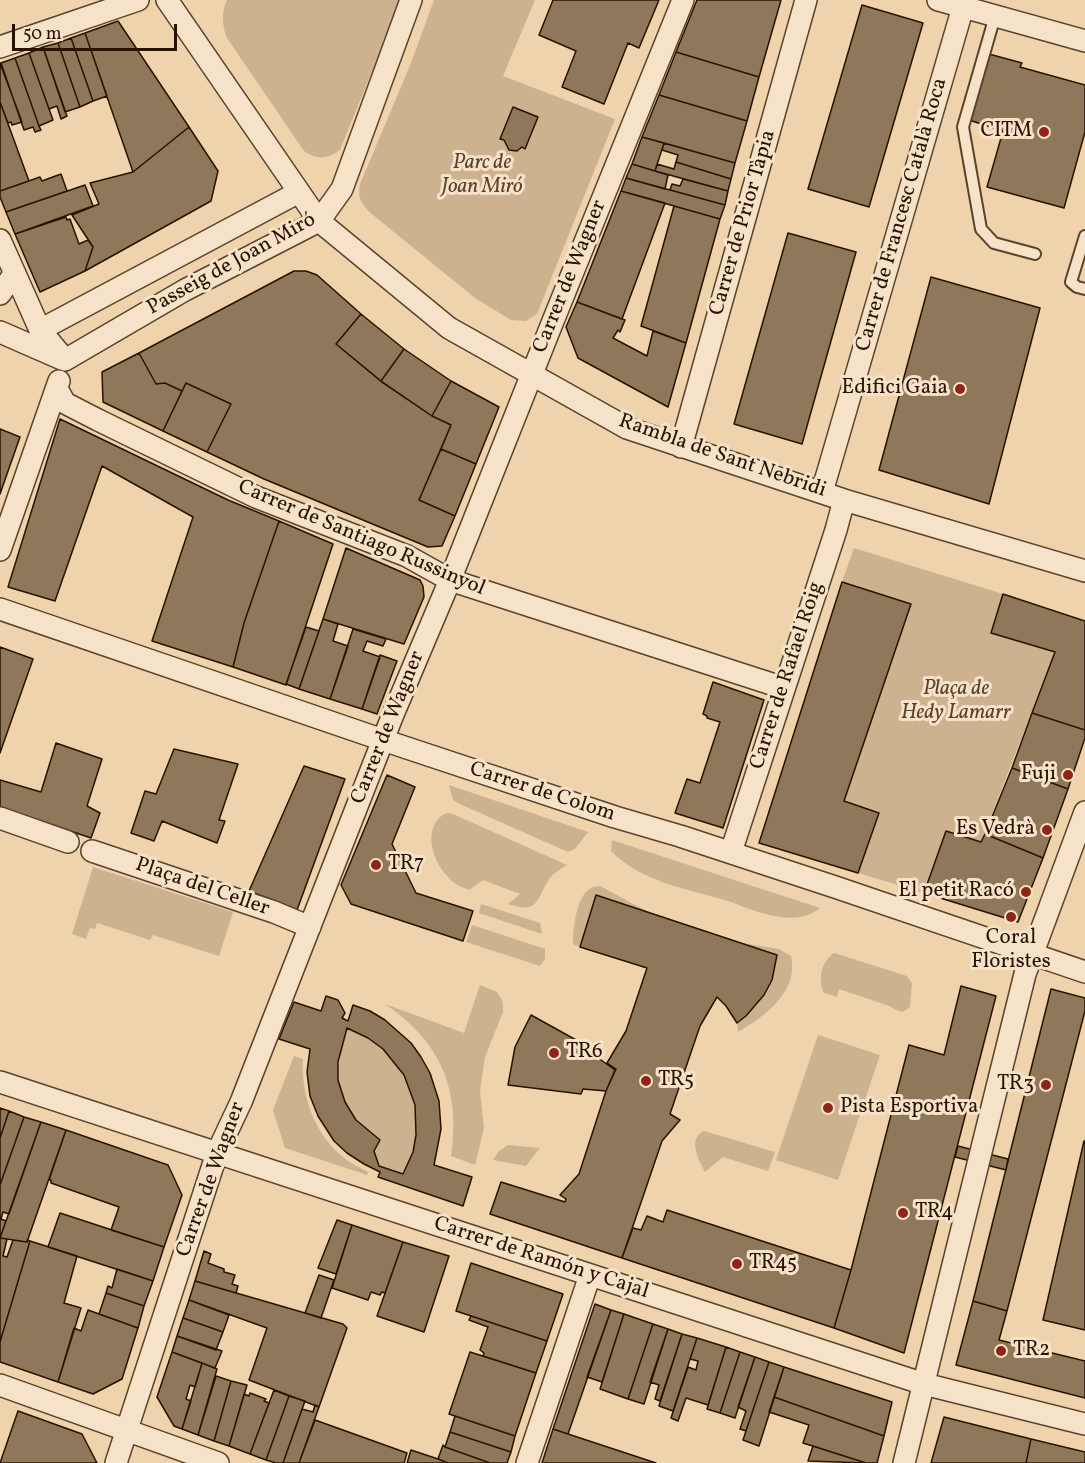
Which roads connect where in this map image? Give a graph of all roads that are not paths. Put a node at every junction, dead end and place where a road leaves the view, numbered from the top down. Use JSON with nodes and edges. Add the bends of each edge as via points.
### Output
{"nodes":[{"id":1,"x":138,"y":0,"type":"edge"},
{"id":2,"x":167,"y":0,"type":"edge"},
{"id":3,"x":411,"y":0,"type":"edge"},
{"id":4,"x":684,"y":0,"type":"edge"},
{"id":5,"x":806,"y":0,"type":"edge"},
{"id":6,"x":938,"y":0,"type":"edge"},
{"id":7,"x":963,"y":7,"type":"junction"},
{"id":8,"x":995,"y":16,"type":"junction"},
{"id":9,"x":1085,"y":41,"type":"edge"},
{"id":10,"x":0,"y":47,"type":"edge"},
{"id":11,"x":299,"y":192,"type":"junction"},
{"id":12,"x":319,"y":221,"type":"junction"},
{"id":13,"x":1085,"y":236,"type":"edge"},
{"id":14,"x":0,"y":240,"type":"edge"},
{"id":15,"x":1035,"y":254,"type":"dead end"},
{"id":16,"x":14,"y":274,"type":"junction"},
{"id":17,"x":1085,"y":289,"type":"edge"},
{"id":18,"x":0,"y":294,"type":"edge"},
{"id":19,"x":40,"y":330,"type":"junction"},
{"id":20,"x":0,"y":332,"type":"edge"},
{"id":21,"x":65,"y":360,"type":"junction"},
{"id":22,"x":533,"y":375,"type":"junction"},
{"id":23,"x":57,"y":388,"type":"junction"},
{"id":24,"x":681,"y":447,"type":"junction"},
{"id":25,"x":822,"y":492,"type":"junction"},
{"id":26,"x":844,"y":500,"type":"junction"},
{"id":27,"x":0,"y":550,"type":"edge"},
{"id":28,"x":1085,"y":571,"type":"edge"},
{"id":29,"x":450,"y":580,"type":"junction"},
{"id":30,"x":0,"y":609,"type":"edge"},
{"id":31,"x":784,"y":688,"type":"junction"},
{"id":32,"x":383,"y":740,"type":"junction"},
{"id":33,"x":1085,"y":812,"type":"edge"},
{"id":34,"x":0,"y":818,"type":"edge"},
{"id":35,"x":68,"y":842,"type":"dead end"},
{"id":36,"x":92,"y":850,"type":"dead end"},
{"id":37,"x":731,"y":852,"type":"junction"},
{"id":38,"x":310,"y":927,"type":"junction"},
{"id":39,"x":1032,"y":954,"type":"junction"},
{"id":40,"x":1085,"y":972,"type":"edge"},
{"id":41,"x":0,"y":1082,"type":"edge"},
{"id":42,"x":217,"y":1153,"type":"junction"},
{"id":43,"x":590,"y":1275,"type":"junction"},
{"id":44,"x":924,"y":1384,"type":"junction"},
{"id":45,"x":0,"y":1385,"type":"edge"},
{"id":46,"x":1085,"y":1424,"type":"edge"},
{"id":47,"x":127,"y":1430,"type":"junction"},
{"id":48,"x":116,"y":1463,"type":"edge"},
{"id":49,"x":218,"y":1463,"type":"edge"},
{"id":50,"x":527,"y":1463,"type":"edge"},
{"id":51,"x":904,"y":1463,"type":"edge"}],
"edges":[{"from":1,"to":10,"type":"street"},
{"from":2,"to":11,"type":"street","name":"Rambla de Sant Nebridi"},
{"from":3,"to":12,"type":"street","name":"Passeig de Joan Miró","via":[[342,189]]},
{"from":4,"to":22,"type":"street","name":"Carrer de Wagner"},
{"from":5,"to":24,"type":"street","name":"Carrer de Prior Tàpia"},
{"from":6,"to":7,"type":"street"},
{"from":7,"to":8,"type":"street"},
{"from":7,"to":25,"type":"street","name":"Carrer de Francesc Català Roca"},
{"from":8,"to":9,"type":"street"},
{"from":8,"to":15,"type":"lane","via":[[963,127],[981,229],[994,243]]},
{"from":11,"to":12,"type":"street","name":"Rambla de Sant Nebridi"},
{"from":11,"to":19,"type":"street","name":"Passeig de Joan Miró"},
{"from":12,"to":21,"type":"street","name":"Passeig de Joan Miró","via":[[185,290]]},
{"from":12,"to":22,"type":"street","name":"Rambla de Sant Nebridi","via":[[449,328]]},
{"from":13,"to":17,"type":"lane","via":[[1071,282]]},
{"from":14,"to":16,"type":"street"},
{"from":16,"to":18,"type":"street"},
{"from":16,"to":19,"type":"street"},
{"from":19,"to":21,"type":"street"},
{"from":20,"to":21,"type":"street"},
{"from":21,"to":23,"type":"street"},
{"from":22,"to":24,"type":"street","name":"Rambla de Sant Nebridi","via":[[627,428]]},
{"from":22,"to":29,"type":"street","name":"Carrer de Wagner"},
{"from":23,"to":27,"type":"street"},
{"from":23,"to":29,"type":"street","name":"Carrer de Santiago Russinyol","via":[[65,403],[98,420],[256,497],[407,556]]},
{"from":24,"to":25,"type":"street","name":"Rambla de Sant Nebridi"},
{"from":25,"to":26,"type":"street","name":"Rambla de Sant Nebridi"},
{"from":26,"to":28,"type":"street","name":"Rambla de Sant Nebridi"},
{"from":26,"to":31,"type":"street","name":"Carrer de Rafael Roig"},
{"from":29,"to":31,"type":"street","name":"Carrer de Santiago Russinyol"},
{"from":29,"to":32,"type":"street","name":"Carrer de Wagner"},
{"from":30,"to":32,"type":"street","name":"Carrer de Colom"},
{"from":31,"to":37,"type":"street","name":"Carrer de Rafael Roig"},
{"from":32,"to":37,"type":"street","name":"Carrer de Colom"},
{"from":32,"to":38,"type":"street","name":"Carrer de Wagner"},
{"from":33,"to":39,"type":"street"},
{"from":34,"to":35,"type":"street"},
{"from":36,"to":38,"type":"street","name":"Plaça del Celler"},
{"from":37,"to":39,"type":"street","name":"Carrer de Colom"},
{"from":38,"to":42,"type":"street","name":"Carrer de Wagner"},
{"from":39,"to":40,"type":"street","name":"Carrer de Colom"},
{"from":39,"to":44,"type":"street"},
{"from":41,"to":42,"type":"street","name":"Carrer de Ramón y Cajal"},
{"from":42,"to":43,"type":"street","name":"Carrer de Ramón y Cajal"},
{"from":42,"to":47,"type":"street","name":"Carrer de Wagner"},
{"from":43,"to":44,"type":"street","name":"Carrer de Ramón y Cajal"},
{"from":43,"to":50,"type":"street"},
{"from":44,"to":46,"type":"street","name":"Carrer de Ramón y Cajal"},
{"from":44,"to":51,"type":"street"},
{"from":45,"to":47,"type":"street"},
{"from":47,"to":48,"type":"street","name":"Carrer de Wagner"},
{"from":47,"to":49,"type":"street"}]}
